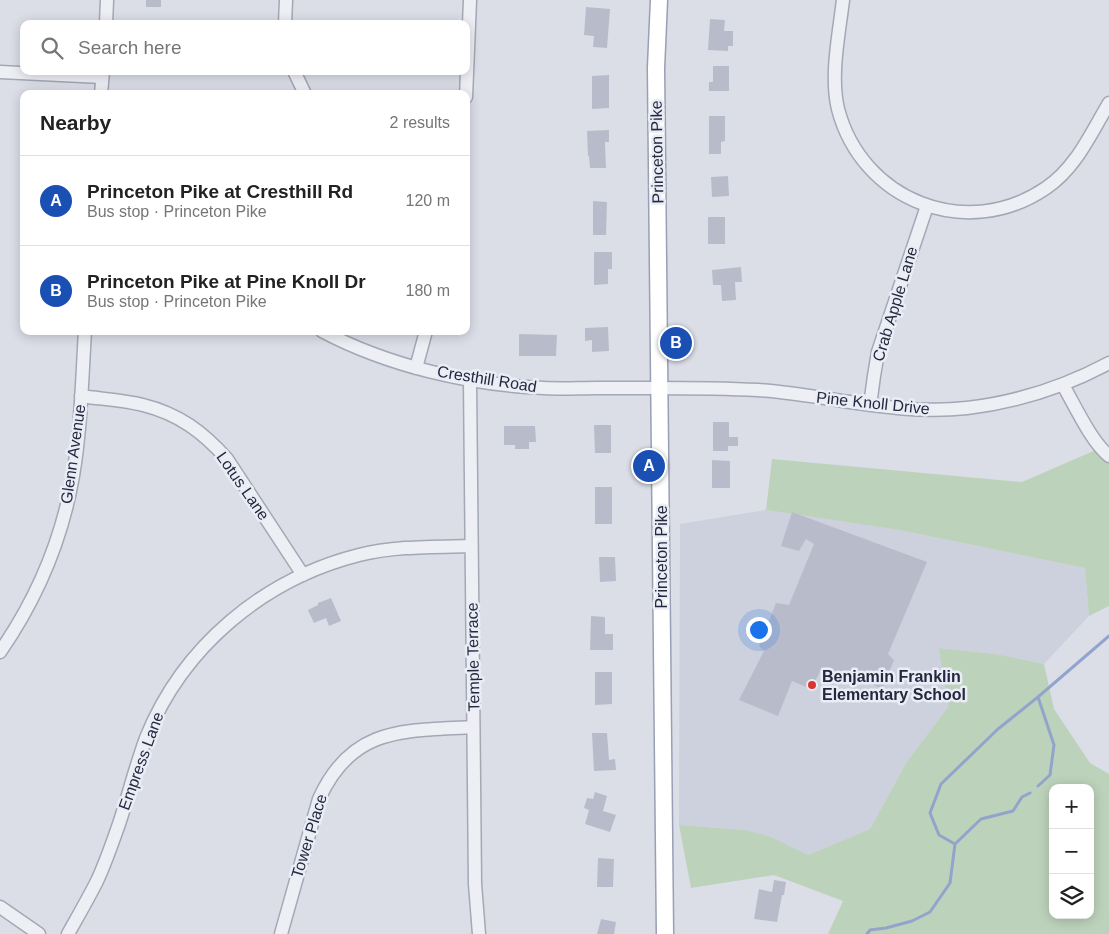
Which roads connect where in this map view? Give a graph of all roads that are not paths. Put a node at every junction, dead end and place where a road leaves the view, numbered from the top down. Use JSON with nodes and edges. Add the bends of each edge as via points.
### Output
{"nodes":[{"id":1,"x":107,"y":0,"type":"edge"},
{"id":2,"x":286,"y":0,"type":"edge"},
{"id":3,"x":470,"y":0,"type":"edge"},
{"id":4,"x":659,"y":0,"type":"edge"},
{"id":5,"x":843,"y":0,"type":"edge"},
{"id":6,"x":106,"y":20,"type":"edge"},
{"id":7,"x":285,"y":20,"type":"edge"},
{"id":8,"x":469,"y":20,"type":"edge"},
{"id":9,"x":0,"y":72,"type":"edge"},
{"id":10,"x":20,"y":72,"type":"edge"},
{"id":11,"x":102,"y":75,"type":"edge"},
{"id":12,"x":296,"y":75,"type":"edge"},
{"id":13,"x":467,"y":75,"type":"edge"},
{"id":14,"x":101,"y":90,"type":"edge"},
{"id":15,"x":303,"y":90,"type":"edge"},
{"id":16,"x":466,"y":90,"type":"edge"},
{"id":17,"x":1109,"y":103,"type":"edge"},
{"id":18,"x":927,"y":206,"type":"junction"},
{"id":19,"x":85,"y":335,"type":"edge"},
{"id":20,"x":331,"y":335,"type":"edge"},
{"id":21,"x":425,"y":335,"type":"edge"},
{"id":22,"x":1109,"y":363,"type":"edge"},
{"id":23,"x":416,"y":368,"type":"junction"},
{"id":24,"x":470,"y":380,"type":"junction"},
{"id":25,"x":1063,"y":385,"type":"junction"},
{"id":26,"x":660,"y":388,"type":"junction"},
{"id":27,"x":81,"y":396,"type":"junction"},
{"id":28,"x":870,"y":404,"type":"junction"},
{"id":29,"x":1109,"y":456,"type":"edge"},
{"id":30,"x":472,"y":546,"type":"junction"},
{"id":31,"x":303,"y":574,"type":"junction"},
{"id":32,"x":0,"y":652,"type":"edge"},
{"id":33,"x":473,"y":727,"type":"junction"},
{"id":34,"x":0,"y":907,"type":"edge"},
{"id":35,"x":39,"y":934,"type":"edge"},
{"id":36,"x":68,"y":934,"type":"edge"},
{"id":37,"x":281,"y":934,"type":"edge"},
{"id":38,"x":479,"y":934,"type":"edge"},
{"id":39,"x":665,"y":934,"type":"edge"}],
"edges":[{"from":1,"to":6,"type":"street"},
{"from":2,"to":7,"type":"street"},
{"from":3,"to":8,"type":"street"},
{"from":4,"to":26,"type":"main road","name":"Princeton Pike","via":[[656,68]]},
{"from":5,"to":18,"type":"street","via":[[835,70],[835,89],[843,126],[852,145],[877,176],[897,191]]},
{"from":9,"to":10,"type":"street"},
{"from":11,"to":14,"type":"street"},
{"from":12,"to":15,"type":"street"},
{"from":13,"to":16,"type":"street"},
{"from":17,"to":18,"type":"street","via":[[1074,162],[1047,188],[1030,198],[996,210],[975,212]]},
{"from":18,"to":28,"type":"street","name":"Crab Apple Lane","via":[[878,352]]},
{"from":19,"to":27,"type":"street","name":"Glenn Avenue"},
{"from":20,"to":23,"type":"street","name":"Cresthill Road"},
{"from":21,"to":23,"type":"street"},
{"from":22,"to":25,"type":"street","name":"Pine Knoll Drive"},
{"from":23,"to":24,"type":"street","name":"Cresthill Road"},
{"from":24,"to":26,"type":"street","name":"Cresthill Road","via":[[544,388]]},
{"from":24,"to":30,"type":"street","name":"Temple Terrace"},
{"from":25,"to":28,"type":"street","name":"Pine Knoll Drive","via":[[1027,397],[966,408],[910,409]]},
{"from":25,"to":29,"type":"street","via":[[1094,438]]},
{"from":26,"to":28,"type":"street","name":"Pine Knoll Drive","via":[[761,390]]},
{"from":26,"to":39,"type":"main road","name":"Princeton Pike"},
{"from":27,"to":31,"type":"street","name":"Lotus Lane","via":[[143,405],[181,419],[198,430],[227,459]]},
{"from":27,"to":32,"type":"street","name":"Glenn Avenue","via":[[73,477],[55,545],[26,610]]},
{"from":30,"to":31,"type":"street","name":"Empress Lane","via":[[391,550],[360,555]]},
{"from":30,"to":33,"type":"street","name":"Temple Terrace"},
{"from":31,"to":36,"type":"street","name":"Empress Lane","via":[[254,602],[229,622],[206,644],[171,690],[146,738],[97,880]]},
{"from":33,"to":37,"type":"street","name":"Tower Place","via":[[388,735],[356,750],[335,770],[318,799]]},
{"from":33,"to":38,"type":"street","name":"Temple Terrace","via":[[475,884]]},
{"from":34,"to":35,"type":"street"}]}
